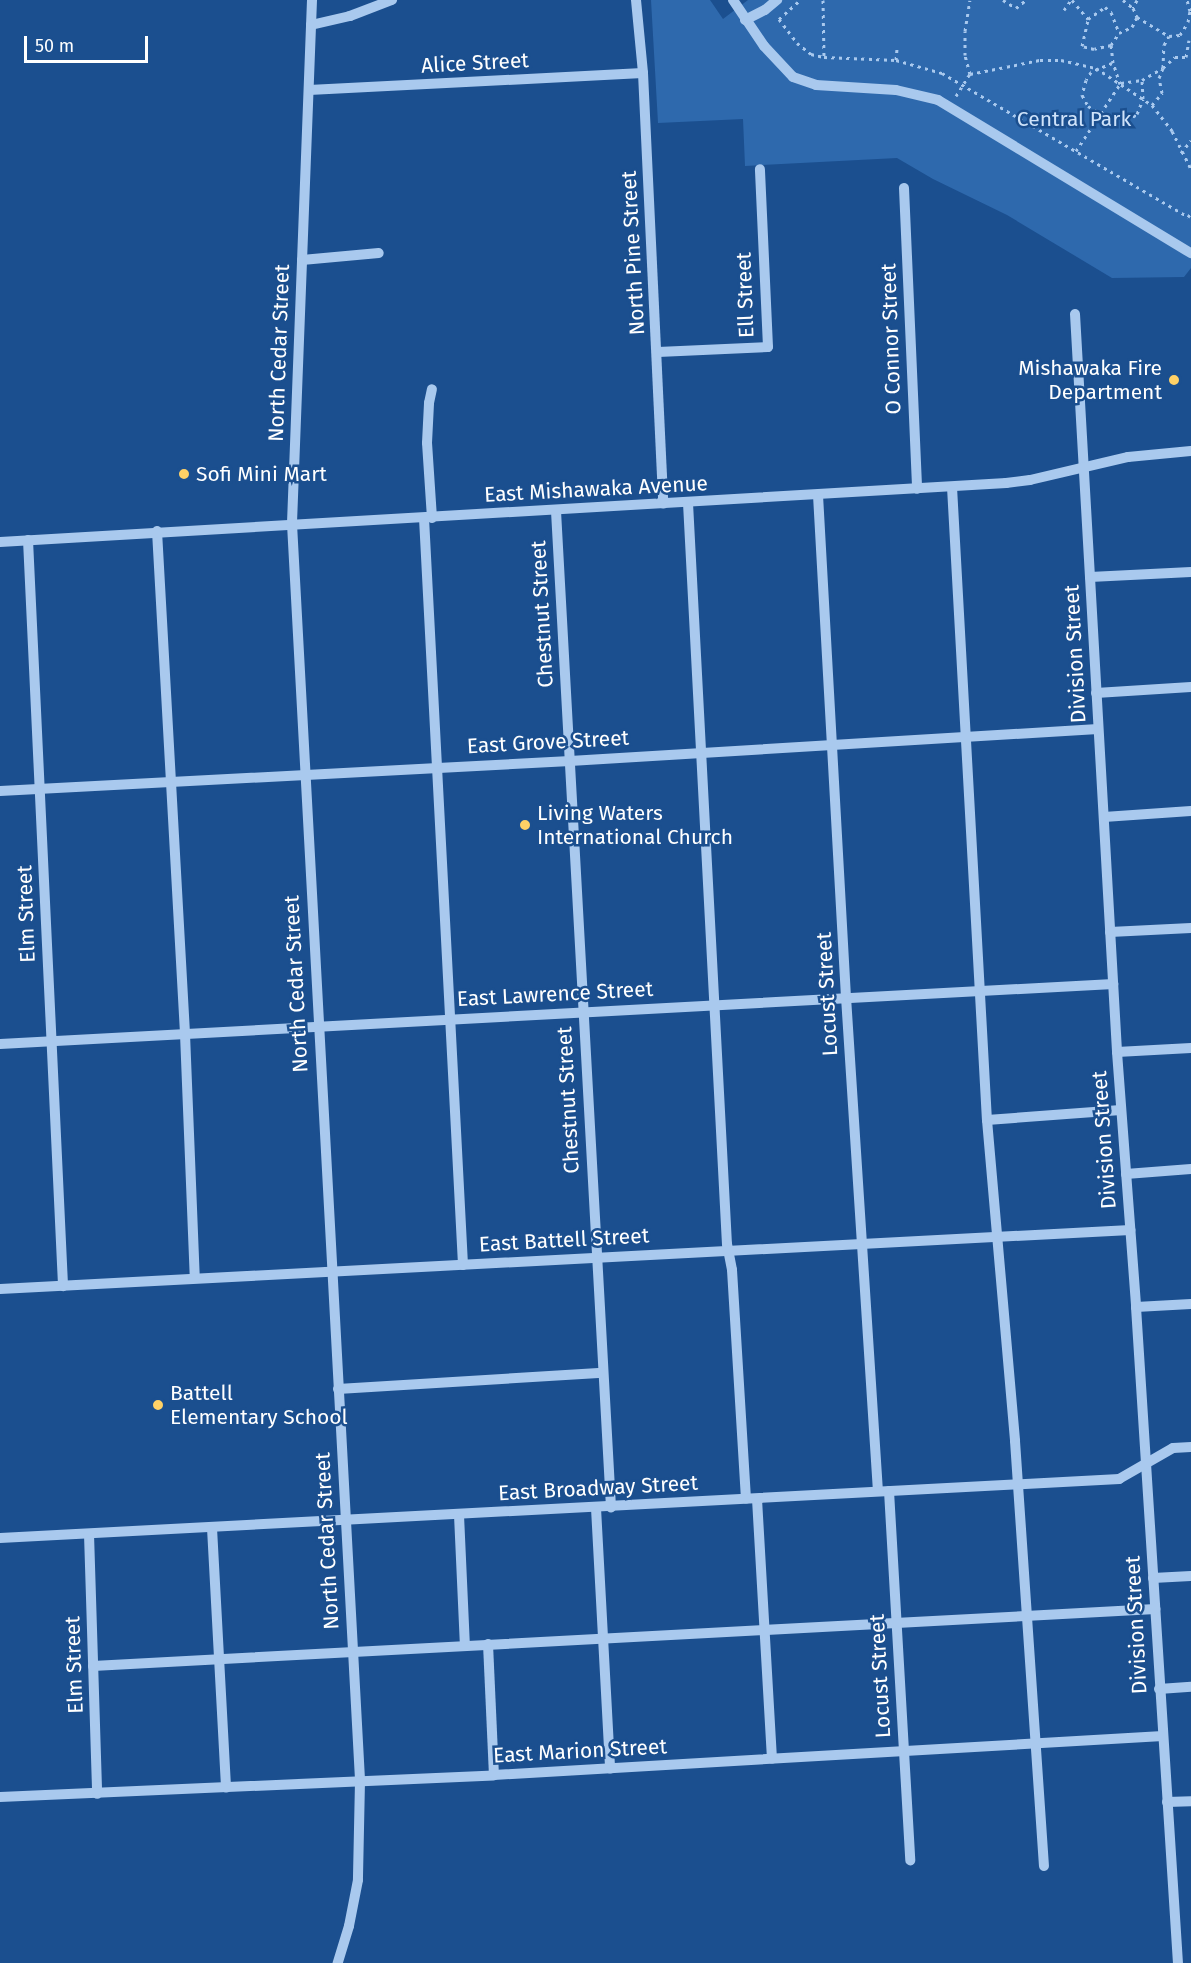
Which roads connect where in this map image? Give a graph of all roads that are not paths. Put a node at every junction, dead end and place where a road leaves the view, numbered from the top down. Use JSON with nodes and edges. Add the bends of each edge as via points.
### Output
{"nodes":[{"id":1,"x":312,"y":0,"type":"edge"},
{"id":2,"x":392,"y":0,"type":"edge"},
{"id":3,"x":636,"y":0,"type":"edge"},
{"id":4,"x":733,"y":0,"type":"edge"},
{"id":5,"x":777,"y":0,"type":"edge"},
{"id":6,"x":745,"y":20,"type":"junction"},
{"id":7,"x":311,"y":25,"type":"junction"},
{"id":8,"x":643,"y":73,"type":"junction"},
{"id":9,"x":309,"y":90,"type":"junction"},
{"id":10,"x":760,"y":169,"type":"dead end"},
{"id":11,"x":904,"y":188,"type":"dead end"},
{"id":12,"x":379,"y":253,"type":"dead end"},
{"id":13,"x":1191,"y":253,"type":"edge"},
{"id":14,"x":302,"y":260,"type":"junction"},
{"id":15,"x":1075,"y":314,"type":"dead end"},
{"id":16,"x":658,"y":352,"type":"junction"},
{"id":17,"x":432,"y":389,"type":"dead end"},
{"id":18,"x":1191,"y":451,"type":"edge"},
{"id":19,"x":1084,"y":467,"type":"junction"},
{"id":20,"x":952,"y":487,"type":"junction"},
{"id":21,"x":917,"y":489,"type":"junction"},
{"id":22,"x":818,"y":495,"type":"junction"},
{"id":23,"x":688,"y":502,"type":"junction"},
{"id":24,"x":663,"y":504,"type":"junction"},
{"id":25,"x":556,"y":511,"type":"junction"},
{"id":26,"x":428,"y":518,"type":"junction"},
{"id":27,"x":292,"y":524,"type":"junction"},
{"id":28,"x":157,"y":531,"type":"junction"},
{"id":29,"x":28,"y":540,"type":"junction"},
{"id":30,"x":0,"y":542,"type":"edge"},
{"id":31,"x":1191,"y":572,"type":"edge"},
{"id":32,"x":1090,"y":577,"type":"junction"},
{"id":33,"x":1191,"y":687,"type":"edge"},
{"id":34,"x":1096,"y":693,"type":"junction"},
{"id":35,"x":1098,"y":729,"type":"junction"},
{"id":36,"x":965,"y":737,"type":"junction"},
{"id":37,"x":833,"y":744,"type":"junction"},
{"id":38,"x":703,"y":754,"type":"junction"},
{"id":39,"x":570,"y":761,"type":"junction"},
{"id":40,"x":439,"y":766,"type":"junction"},
{"id":41,"x":304,"y":773,"type":"junction"},
{"id":42,"x":171,"y":783,"type":"junction"},
{"id":43,"x":41,"y":789,"type":"junction"},
{"id":44,"x":0,"y":791,"type":"edge"},
{"id":45,"x":1191,"y":811,"type":"edge"},
{"id":46,"x":1104,"y":817,"type":"junction"},
{"id":47,"x":1191,"y":927,"type":"edge"},
{"id":48,"x":1110,"y":932,"type":"junction"},
{"id":49,"x":1113,"y":984,"type":"junction"},
{"id":50,"x":979,"y":991,"type":"junction"},
{"id":51,"x":846,"y":997,"type":"junction"},
{"id":52,"x":714,"y":1004,"type":"junction"},
{"id":53,"x":583,"y":1012,"type":"junction"},
{"id":54,"x":450,"y":1019,"type":"junction"},
{"id":55,"x":318,"y":1026,"type":"junction"},
{"id":56,"x":185,"y":1034,"type":"junction"},
{"id":57,"x":51,"y":1041,"type":"junction"},
{"id":58,"x":0,"y":1044,"type":"edge"},
{"id":59,"x":1191,"y":1048,"type":"edge"},
{"id":60,"x":1117,"y":1052,"type":"junction"},
{"id":61,"x":1121,"y":1110,"type":"junction"},
{"id":62,"x":987,"y":1120,"type":"junction"},
{"id":63,"x":1191,"y":1169,"type":"edge"},
{"id":64,"x":1126,"y":1174,"type":"junction"},
{"id":65,"x":1130,"y":1230,"type":"junction"},
{"id":66,"x":996,"y":1238,"type":"junction"},
{"id":67,"x":861,"y":1243,"type":"junction"},
{"id":68,"x":728,"y":1250,"type":"junction"},
{"id":69,"x":596,"y":1257,"type":"junction"},
{"id":70,"x":463,"y":1265,"type":"junction"},
{"id":71,"x":331,"y":1271,"type":"junction"},
{"id":72,"x":195,"y":1278,"type":"junction"},
{"id":73,"x":63,"y":1286,"type":"junction"},
{"id":74,"x":0,"y":1289,"type":"edge"},
{"id":75,"x":1191,"y":1304,"type":"edge"},
{"id":76,"x":1136,"y":1307,"type":"junction"},
{"id":77,"x":603,"y":1373,"type":"junction"},
{"id":78,"x":338,"y":1389,"type":"junction"},
{"id":79,"x":1191,"y":1447,"type":"edge"},
{"id":80,"x":1146,"y":1462,"type":"junction"},
{"id":81,"x":1018,"y":1484,"type":"junction"},
{"id":82,"x":884,"y":1491,"type":"junction"},
{"id":83,"x":752,"y":1499,"type":"junction"},
{"id":84,"x":611,"y":1507,"type":"junction"},
{"id":85,"x":596,"y":1508,"type":"junction"},
{"id":86,"x":459,"y":1515,"type":"junction"},
{"id":87,"x":345,"y":1521,"type":"junction"},
{"id":88,"x":212,"y":1528,"type":"junction"},
{"id":89,"x":89,"y":1534,"type":"junction"},
{"id":90,"x":0,"y":1538,"type":"edge"},
{"id":91,"x":1191,"y":1576,"type":"edge"},
{"id":92,"x":1153,"y":1578,"type":"junction"},
{"id":93,"x":1155,"y":1609,"type":"junction"},
{"id":94,"x":1025,"y":1615,"type":"junction"},
{"id":95,"x":897,"y":1622,"type":"junction"},
{"id":96,"x":763,"y":1630,"type":"junction"},
{"id":97,"x":602,"y":1638,"type":"junction"},
{"id":98,"x":488,"y":1644,"type":"junction"},
{"id":99,"x":465,"y":1646,"type":"junction"},
{"id":100,"x":353,"y":1651,"type":"junction"},
{"id":101,"x":217,"y":1657,"type":"junction"},
{"id":102,"x":93,"y":1665,"type":"junction"},
{"id":103,"x":1191,"y":1687,"type":"edge"},
{"id":104,"x":1159,"y":1689,"type":"junction"},
{"id":105,"x":1163,"y":1736,"type":"junction"},
{"id":106,"x":1037,"y":1744,"type":"junction"},
{"id":107,"x":904,"y":1752,"type":"junction"},
{"id":108,"x":772,"y":1759,"type":"junction"},
{"id":109,"x":610,"y":1769,"type":"junction"},
{"id":110,"x":494,"y":1775,"type":"junction"},
{"id":111,"x":360,"y":1781,"type":"junction"},
{"id":112,"x":226,"y":1788,"type":"junction"},
{"id":113,"x":97,"y":1794,"type":"junction"},
{"id":114,"x":0,"y":1797,"type":"edge"},
{"id":115,"x":1191,"y":1801,"type":"edge"},
{"id":116,"x":1167,"y":1802,"type":"junction"},
{"id":117,"x":910,"y":1860,"type":"dead end"},
{"id":118,"x":1044,"y":1866,"type":"dead end"},
{"id":119,"x":338,"y":1963,"type":"edge"},
{"id":120,"x":1178,"y":1963,"type":"edge"}],
"edges":[{"from":1,"to":7,"type":"street","name":"North Cedar Street"},
{"from":2,"to":7,"type":"street"},
{"from":3,"to":8,"type":"street","name":"North Pine Street"},
{"from":4,"to":6,"type":"street"},
{"from":5,"to":6,"type":"street"},
{"from":6,"to":13,"type":"street","via":[[793,77],[816,85],[896,90],[938,100]]},
{"from":7,"to":9,"type":"street","name":"North Cedar Street"},
{"from":8,"to":9,"type":"street","name":"Alice Street"},
{"from":8,"to":16,"type":"street","name":"North Pine Street"},
{"from":9,"to":14,"type":"street","name":"North Cedar Street"},
{"from":10,"to":16,"type":"street","name":"Ell Street","via":[[768,347]]},
{"from":11,"to":21,"type":"street","name":"O Connor Street"},
{"from":12,"to":14,"type":"street"},
{"from":14,"to":27,"type":"street","name":"North Cedar Street"},
{"from":15,"to":19,"type":"street","name":"Division Street"},
{"from":16,"to":24,"type":"street","name":"North Pine Street"},
{"from":17,"to":26,"type":"street","via":[[427,443]]},
{"from":18,"to":19,"type":"street","name":"East Mishawaka Avenue","via":[[1128,457]]},
{"from":19,"to":20,"type":"street","name":"East Mishawaka Avenue","via":[[1030,480]]},
{"from":19,"to":32,"type":"street","name":"Division Street"},
{"from":20,"to":21,"type":"street","name":"East Mishawaka Avenue"},
{"from":20,"to":36,"type":"street"},
{"from":21,"to":22,"type":"street","name":"East Mishawaka Avenue"},
{"from":22,"to":23,"type":"street","name":"East Mishawaka Avenue"},
{"from":22,"to":37,"type":"street","name":"Locust Street"},
{"from":23,"to":24,"type":"street","name":"East Mishawaka Avenue"},
{"from":23,"to":38,"type":"street"},
{"from":24,"to":25,"type":"street","name":"East Mishawaka Avenue"},
{"from":25,"to":26,"type":"street","name":"East Mishawaka Avenue"},
{"from":25,"to":39,"type":"street","name":"Chestnut Street"},
{"from":26,"to":27,"type":"street","name":"East Mishawaka Avenue"},
{"from":26,"to":40,"type":"street"},
{"from":27,"to":28,"type":"street","name":"East Mishawaka Avenue"},
{"from":27,"to":41,"type":"street","name":"North Cedar Street"},
{"from":28,"to":29,"type":"street","name":"East Mishawaka Avenue"},
{"from":28,"to":42,"type":"street"},
{"from":29,"to":30,"type":"street","name":"East Mishawaka Avenue"},
{"from":29,"to":43,"type":"street","name":"Elm Street"},
{"from":31,"to":32,"type":"street"},
{"from":32,"to":34,"type":"street","name":"Division Street"},
{"from":33,"to":34,"type":"street"},
{"from":34,"to":35,"type":"street","name":"Division Street"},
{"from":35,"to":36,"type":"street","name":"East Grove Street"},
{"from":35,"to":46,"type":"street","name":"Division Street"},
{"from":36,"to":37,"type":"street","name":"East Grove Street"},
{"from":36,"to":50,"type":"street"},
{"from":37,"to":38,"type":"street","name":"East Grove Street"},
{"from":37,"to":51,"type":"street","name":"Locust Street"},
{"from":38,"to":39,"type":"street","name":"East Grove Street"},
{"from":38,"to":52,"type":"street"},
{"from":39,"to":40,"type":"street","name":"East Grove Street"},
{"from":39,"to":53,"type":"street","name":"Chestnut Street"},
{"from":40,"to":41,"type":"street","name":"East Grove Street"},
{"from":40,"to":54,"type":"street"},
{"from":41,"to":42,"type":"street","name":"East Grove Street"},
{"from":41,"to":55,"type":"street","name":"North Cedar Street"},
{"from":42,"to":43,"type":"street","name":"East Grove Street"},
{"from":42,"to":56,"type":"street"},
{"from":43,"to":44,"type":"street","name":"East Grove Street"},
{"from":43,"to":57,"type":"street","name":"Elm Street"},
{"from":45,"to":46,"type":"street"},
{"from":46,"to":48,"type":"street","name":"Division Street"},
{"from":47,"to":48,"type":"street"},
{"from":48,"to":49,"type":"street","name":"Division Street"},
{"from":49,"to":50,"type":"street","name":"East Lawrence Street"},
{"from":49,"to":60,"type":"street","name":"Division Street"},
{"from":50,"to":51,"type":"street","name":"East Lawrence Street"},
{"from":50,"to":62,"type":"street"},
{"from":51,"to":52,"type":"street","name":"East Lawrence Street"},
{"from":51,"to":67,"type":"street","name":"Locust Street"},
{"from":52,"to":53,"type":"street","name":"East Lawrence Street"},
{"from":52,"to":68,"type":"street"},
{"from":53,"to":54,"type":"street","name":"East Lawrence Street"},
{"from":53,"to":69,"type":"street","name":"Chestnut Street"},
{"from":54,"to":55,"type":"street","name":"East Lawrence Street"},
{"from":54,"to":70,"type":"street"},
{"from":55,"to":56,"type":"street","name":"East Lawrence Street"},
{"from":55,"to":71,"type":"street","name":"North Cedar Street"},
{"from":56,"to":57,"type":"street","name":"East Lawrence Street"},
{"from":56,"to":72,"type":"street"},
{"from":57,"to":58,"type":"street","name":"East Lawrence Street"},
{"from":57,"to":73,"type":"street","name":"Elm Street"},
{"from":59,"to":60,"type":"street"},
{"from":60,"to":61,"type":"street","name":"Division Street"},
{"from":61,"to":62,"type":"street"},
{"from":61,"to":64,"type":"street","name":"Division Street"},
{"from":62,"to":66,"type":"street"},
{"from":63,"to":64,"type":"street"},
{"from":64,"to":65,"type":"street","name":"Division Street"},
{"from":65,"to":66,"type":"street","name":"East Battell Street"},
{"from":65,"to":76,"type":"street","name":"Division Street"},
{"from":66,"to":67,"type":"street","name":"East Battell Street"},
{"from":66,"to":81,"type":"street"},
{"from":67,"to":68,"type":"street","name":"East Battell Street"},
{"from":67,"to":82,"type":"street","name":"Locust Street"},
{"from":68,"to":69,"type":"street","name":"East Battell Street"},
{"from":68,"to":83,"type":"street"},
{"from":69,"to":70,"type":"street","name":"East Battell Street"},
{"from":69,"to":77,"type":"street","name":"Chestnut Street"},
{"from":70,"to":71,"type":"street","name":"East Battell Street"},
{"from":71,"to":72,"type":"street","name":"East Battell Street"},
{"from":71,"to":78,"type":"street","name":"North Cedar Street"},
{"from":72,"to":73,"type":"street","name":"East Battell Street"},
{"from":73,"to":74,"type":"street","name":"East Battell Street"},
{"from":75,"to":76,"type":"street"},
{"from":76,"to":80,"type":"street","name":"Division Street"},
{"from":77,"to":78,"type":"street"},
{"from":77,"to":84,"type":"street","name":"Chestnut Street"},
{"from":78,"to":87,"type":"street","name":"North Cedar Street"},
{"from":79,"to":80,"type":"street","name":"East Broadway Street","via":[[1173,1448]]},
{"from":80,"to":81,"type":"street","name":"East Broadway Street","via":[[1119,1479]]},
{"from":80,"to":92,"type":"street","name":"Division Street"},
{"from":81,"to":82,"type":"street","name":"East Broadway Street"},
{"from":81,"to":94,"type":"street"},
{"from":82,"to":83,"type":"street","name":"East Broadway Street"},
{"from":82,"to":95,"type":"street","name":"Locust Street"},
{"from":83,"to":84,"type":"street","name":"East Broadway Street"},
{"from":83,"to":96,"type":"street"},
{"from":84,"to":85,"type":"street","name":"East Broadway Street"},
{"from":85,"to":86,"type":"street","name":"East Broadway Street"},
{"from":85,"to":97,"type":"street"},
{"from":86,"to":87,"type":"street","name":"East Broadway Street"},
{"from":86,"to":99,"type":"street"},
{"from":87,"to":88,"type":"street","name":"East Broadway Street"},
{"from":87,"to":100,"type":"street","name":"North Cedar Street"},
{"from":88,"to":89,"type":"street","name":"East Broadway Street"},
{"from":88,"to":101,"type":"street"},
{"from":89,"to":90,"type":"street","name":"East Broadway Street"},
{"from":89,"to":102,"type":"street","name":"Elm Street"},
{"from":91,"to":92,"type":"street"},
{"from":92,"to":93,"type":"street","name":"Division Street"},
{"from":93,"to":94,"type":"street"},
{"from":93,"to":104,"type":"street","name":"Division Street"},
{"from":94,"to":95,"type":"street"},
{"from":94,"to":106,"type":"street"},
{"from":95,"to":96,"type":"street"},
{"from":95,"to":107,"type":"street","name":"Locust Street"},
{"from":96,"to":97,"type":"street"},
{"from":96,"to":108,"type":"street"},
{"from":97,"to":98,"type":"street"},
{"from":97,"to":109,"type":"street"},
{"from":98,"to":99,"type":"street"},
{"from":98,"to":110,"type":"street"},
{"from":99,"to":100,"type":"street"},
{"from":100,"to":101,"type":"street"},
{"from":100,"to":111,"type":"street","name":"North Cedar Street"},
{"from":101,"to":102,"type":"street"},
{"from":101,"to":112,"type":"street"},
{"from":102,"to":113,"type":"street","name":"Elm Street"},
{"from":103,"to":104,"type":"street"},
{"from":104,"to":105,"type":"street","name":"Division Street"},
{"from":105,"to":106,"type":"street","name":"East Marion Street"},
{"from":105,"to":116,"type":"street","name":"Division Street"},
{"from":106,"to":107,"type":"street","name":"East Marion Street"},
{"from":106,"to":118,"type":"street"},
{"from":107,"to":108,"type":"street","name":"East Marion Street"},
{"from":107,"to":117,"type":"street","name":"Locust Street"},
{"from":108,"to":109,"type":"street","name":"East Marion Street"},
{"from":109,"to":110,"type":"street","name":"East Marion Street"},
{"from":110,"to":111,"type":"street","name":"East Marion Street"},
{"from":111,"to":112,"type":"street","name":"East Marion Street"},
{"from":111,"to":119,"type":"street","name":"North Cedar Street","via":[[358,1880]]},
{"from":112,"to":113,"type":"street","name":"East Marion Street"},
{"from":113,"to":114,"type":"street","name":"East Marion Street"},
{"from":115,"to":116,"type":"street"},
{"from":116,"to":120,"type":"street","name":"Division Street"}]}
